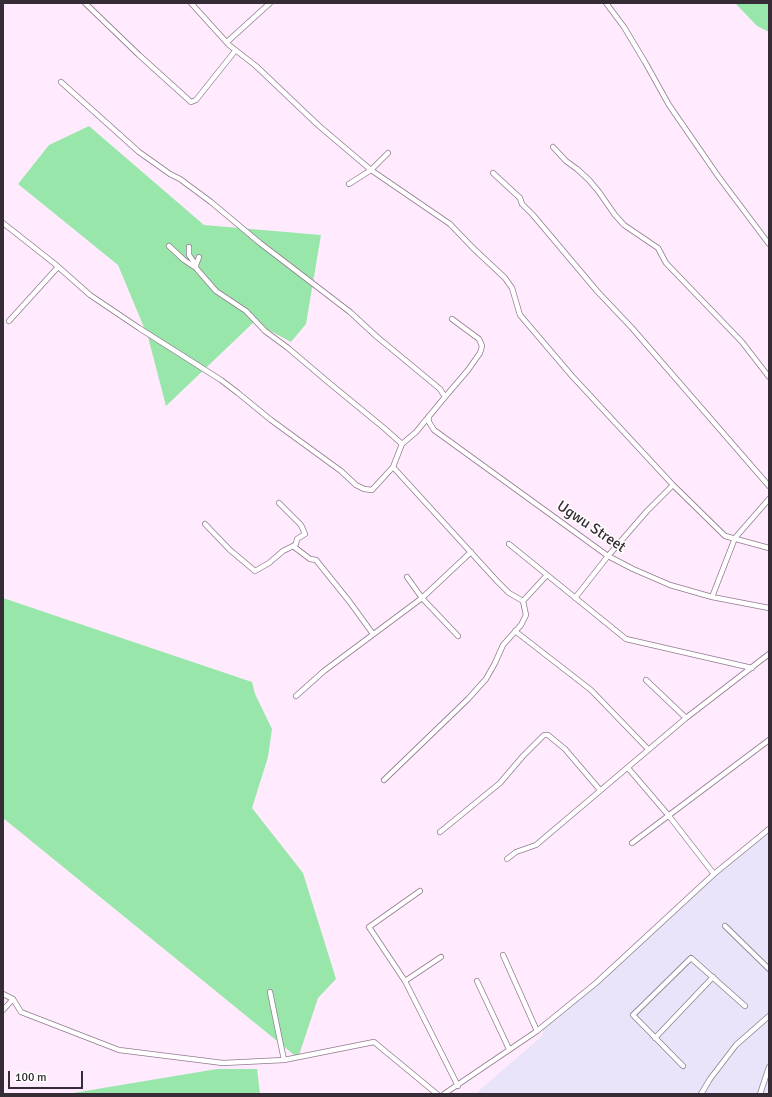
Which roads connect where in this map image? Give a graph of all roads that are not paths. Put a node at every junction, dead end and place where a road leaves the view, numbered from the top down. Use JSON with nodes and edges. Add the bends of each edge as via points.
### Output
{"nodes":[{"id":1,"x":85,"y":3,"type":"edge"},
{"id":2,"x":191,"y":3,"type":"edge"},
{"id":3,"x":270,"y":3,"type":"edge"},
{"id":4,"x":606,"y":3,"type":"edge"},
{"id":5,"x":227,"y":42,"type":"junction"},
{"id":6,"x":235,"y":50,"type":"junction"},
{"id":7,"x":61,"y":82,"type":"dead end"},
{"id":8,"x":553,"y":147,"type":"dead end"},
{"id":9,"x":388,"y":153,"type":"dead end"},
{"id":10,"x":371,"y":170,"type":"junction"},
{"id":11,"x":493,"y":173,"type":"dead end"},
{"id":12,"x":349,"y":184,"type":"dead end"},
{"id":13,"x":3,"y":223,"type":"edge"},
{"id":14,"x":769,"y":244,"type":"edge"},
{"id":15,"x":169,"y":246,"type":"dead end"},
{"id":16,"x":189,"y":247,"type":"dead end"},
{"id":17,"x":199,"y":257,"type":"dead end"},
{"id":18,"x":196,"y":266,"type":"junction"},
{"id":19,"x":58,"y":267,"type":"junction"},
{"id":20,"x":452,"y":319,"type":"dead end"},
{"id":21,"x":9,"y":321,"type":"dead end"},
{"id":22,"x":769,"y":377,"type":"edge"},
{"id":23,"x":445,"y":397,"type":"junction"},
{"id":24,"x":429,"y":416,"type":"junction"},
{"id":25,"x":402,"y":444,"type":"junction"},
{"id":26,"x":393,"y":467,"type":"junction"},
{"id":27,"x":673,"y":485,"type":"junction"},
{"id":28,"x":769,"y":486,"type":"edge"},
{"id":29,"x":769,"y":499,"type":"edge"},
{"id":30,"x":279,"y":503,"type":"dead end"},
{"id":31,"x":205,"y":524,"type":"dead end"},
{"id":32,"x":734,"y":538,"type":"junction"},
{"id":33,"x":509,"y":544,"type":"dead end"},
{"id":34,"x":293,"y":546,"type":"junction"},
{"id":35,"x":769,"y":548,"type":"edge"},
{"id":36,"x":471,"y":552,"type":"junction"},
{"id":37,"x":608,"y":556,"type":"junction"},
{"id":38,"x":547,"y":575,"type":"junction"},
{"id":39,"x":407,"y":576,"type":"dead end"},
{"id":40,"x":712,"y":597,"type":"junction"},
{"id":41,"x":422,"y":598,"type":"junction"},
{"id":42,"x":575,"y":598,"type":"junction"},
{"id":43,"x":523,"y":600,"type":"junction"},
{"id":44,"x":769,"y":608,"type":"edge"},
{"id":45,"x":515,"y":631,"type":"junction"},
{"id":46,"x":373,"y":634,"type":"junction"},
{"id":47,"x":458,"y":636,"type":"dead end"},
{"id":48,"x":769,"y":654,"type":"edge"},
{"id":49,"x":752,"y":668,"type":"junction"},
{"id":50,"x":646,"y":680,"type":"dead end"},
{"id":51,"x":296,"y":696,"type":"dead end"},
{"id":52,"x":686,"y":718,"type":"junction"},
{"id":53,"x":769,"y":740,"type":"edge"},
{"id":54,"x":648,"y":749,"type":"junction"},
{"id":55,"x":628,"y":768,"type":"junction"},
{"id":56,"x":384,"y":780,"type":"dead end"},
{"id":57,"x":600,"y":790,"type":"junction"},
{"id":58,"x":669,"y":816,"type":"junction"},
{"id":59,"x":769,"y":829,"type":"edge"},
{"id":60,"x":440,"y":832,"type":"dead end"},
{"id":61,"x":632,"y":843,"type":"dead end"},
{"id":62,"x":507,"y":859,"type":"dead end"},
{"id":63,"x":714,"y":874,"type":"junction"},
{"id":64,"x":420,"y":891,"type":"dead end"},
{"id":65,"x":725,"y":926,"type":"dead end"},
{"id":66,"x":503,"y":955,"type":"dead end"},
{"id":67,"x":441,"y":957,"type":"dead end"},
{"id":68,"x":769,"y":969,"type":"edge"},
{"id":69,"x":713,"y":978,"type":"junction"},
{"id":70,"x":404,"y":981,"type":"junction"},
{"id":71,"x":477,"y":981,"type":"dead end"},
{"id":72,"x":270,"y":992,"type":"dead end"},
{"id":73,"x":3,"y":994,"type":"edge"},
{"id":74,"x":13,"y":999,"type":"junction"},
{"id":75,"x":745,"y":1006,"type":"dead end"},
{"id":76,"x":3,"y":1010,"type":"edge"},
{"id":77,"x":769,"y":1016,"type":"edge"},
{"id":78,"x":537,"y":1031,"type":"junction"},
{"id":79,"x":655,"y":1038,"type":"junction"},
{"id":80,"x":509,"y":1049,"type":"junction"},
{"id":81,"x":284,"y":1060,"type":"junction"},
{"id":82,"x":683,"y":1066,"type":"dead end"},
{"id":83,"x":769,"y":1067,"type":"edge"},
{"id":84,"x":458,"y":1086,"type":"junction"},
{"id":85,"x":437,"y":1094,"type":"edge"},
{"id":86,"x":444,"y":1094,"type":"edge"},
{"id":87,"x":701,"y":1094,"type":"edge"},
{"id":88,"x":760,"y":1094,"type":"edge"}],
"edges":[{"from":1,"to":6,"type":"street","via":[[191,102],[196,100]]},
{"from":2,"to":5,"type":"street"},
{"from":3,"to":5,"type":"street"},
{"from":4,"to":14,"type":"street","via":[[624,27],[669,105]]},
{"from":5,"to":6,"type":"street"},
{"from":6,"to":10,"type":"street"},
{"from":7,"to":23,"type":"street","via":[[139,152],[211,202],[350,312],[440,388]]},
{"from":8,"to":22,"type":"street","via":[[589,180],[624,225],[658,248],[666,263],[742,342]]},
{"from":9,"to":10,"type":"street"},
{"from":10,"to":12,"type":"street"},
{"from":10,"to":27,"type":"street","via":[[450,224],[505,278],[512,288],[520,315],[572,376]]},
{"from":11,"to":28,"type":"street","via":[[520,198],[522,204],[592,285]]},
{"from":13,"to":19,"type":"street"},
{"from":15,"to":18,"type":"street","via":[[184,260]]},
{"from":16,"to":18,"type":"street","via":[[189,255]]},
{"from":17,"to":18,"type":"street"},
{"from":18,"to":25,"type":"street","via":[[216,291],[246,311],[265,331]]},
{"from":19,"to":21,"type":"street"},
{"from":19,"to":26,"type":"street","via":[[90,295],[221,380],[356,485],[372,490]]},
{"from":20,"to":23,"type":"street","via":[[479,339],[482,346],[468,370]]},
{"from":23,"to":24,"type":"street"},
{"from":24,"to":25,"type":"street"},
{"from":24,"to":37,"type":"street","name":"Ugwu Street","via":[[429,422],[434,430]]},
{"from":25,"to":26,"type":"street"},
{"from":26,"to":36,"type":"street"},
{"from":27,"to":32,"type":"street","via":[[724,536]]},
{"from":27,"to":37,"type":"street"},
{"from":29,"to":32,"type":"street"},
{"from":30,"to":34,"type":"street","via":[[301,525],[304,534]]},
{"from":31,"to":34,"type":"street","via":[[230,550],[255,570]]},
{"from":32,"to":35,"type":"street"},
{"from":32,"to":40,"type":"street"},
{"from":33,"to":38,"type":"street"},
{"from":34,"to":46,"type":"street","via":[[310,559],[316,560]]},
{"from":36,"to":41,"type":"street"},
{"from":36,"to":43,"type":"street","via":[[509,593]]},
{"from":37,"to":40,"type":"street","name":"Ugwu Street","via":[[670,585]]},
{"from":37,"to":42,"type":"street"},
{"from":38,"to":42,"type":"street"},
{"from":38,"to":43,"type":"street"},
{"from":39,"to":41,"type":"street"},
{"from":40,"to":44,"type":"street","name":"Ugwu Street"},
{"from":41,"to":46,"type":"street"},
{"from":41,"to":47,"type":"street"},
{"from":42,"to":49,"type":"street","via":[[626,639]]},
{"from":43,"to":45,"type":"street","via":[[526,615]]},
{"from":45,"to":54,"type":"street","via":[[591,690]]},
{"from":45,"to":56,"type":"street","via":[[503,645],[486,679]]},
{"from":46,"to":51,"type":"street"},
{"from":48,"to":49,"type":"street"},
{"from":49,"to":52,"type":"street"},
{"from":50,"to":52,"type":"street"},
{"from":52,"to":54,"type":"street"},
{"from":53,"to":58,"type":"street"},
{"from":54,"to":55,"type":"street"},
{"from":55,"to":57,"type":"street"},
{"from":55,"to":58,"type":"street"},
{"from":57,"to":60,"type":"street","via":[[565,750],[548,735],[544,735],[500,783]]},
{"from":57,"to":62,"type":"street","via":[[536,845],[516,852]]},
{"from":58,"to":61,"type":"street"},
{"from":58,"to":63,"type":"street"},
{"from":59,"to":63,"type":"street"},
{"from":63,"to":78,"type":"street","via":[[596,982]]},
{"from":64,"to":70,"type":"street","via":[[369,927]]},
{"from":65,"to":68,"type":"street"},
{"from":66,"to":78,"type":"street"},
{"from":67,"to":70,"type":"street"},
{"from":69,"to":75,"type":"street"},
{"from":69,"to":79,"type":"street"},
{"from":69,"to":79,"type":"street","via":[[691,958],[633,1015]]},
{"from":70,"to":84,"type":"street"},
{"from":71,"to":80,"type":"street"},
{"from":72,"to":81,"type":"street"},
{"from":73,"to":74,"type":"street"},
{"from":74,"to":76,"type":"street"},
{"from":74,"to":81,"type":"street","via":[[21,1012],[119,1050],[223,1063]]},
{"from":77,"to":87,"type":"street","via":[[736,1045]]},
{"from":78,"to":80,"type":"street"},
{"from":79,"to":82,"type":"street"},
{"from":80,"to":84,"type":"street"},
{"from":81,"to":85,"type":"street","via":[[376,1042]]},
{"from":83,"to":88,"type":"street"},
{"from":84,"to":86,"type":"street"}]}
